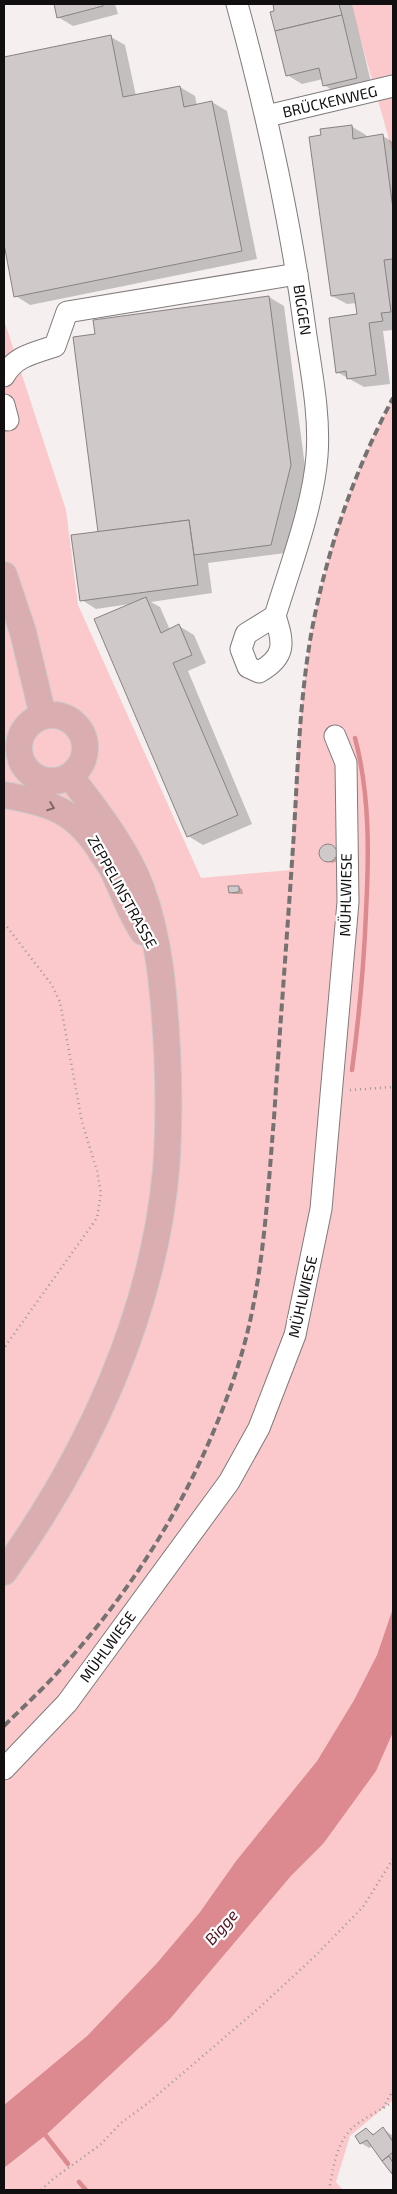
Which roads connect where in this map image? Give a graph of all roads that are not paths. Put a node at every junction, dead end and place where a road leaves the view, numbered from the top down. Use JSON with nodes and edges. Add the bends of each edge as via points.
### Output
{"nodes":[{"id":1,"x":237,"y":4,"type":"edge"},
{"id":2,"x":388,"y":88,"type":"edge"},
{"id":3,"x":267,"y":116,"type":"junction"},
{"id":4,"x":297,"y":274,"type":"junction"},
{"id":5,"x":4,"y":376,"type":"edge"},
{"id":6,"x":4,"y":575,"type":"edge"},
{"id":7,"x":274,"y":616,"type":"dead end"},
{"id":8,"x":43,"y":716,"type":"junction"},
{"id":9,"x":336,"y":736,"type":"dead end"},
{"id":10,"x":12,"y":760,"type":"edge"},
{"id":11,"x":70,"y":776,"type":"junction"},
{"id":12,"x":4,"y":795,"type":"edge"},
{"id":13,"x":158,"y":956,"type":"junction"},
{"id":14,"x":4,"y":1572,"type":"edge"},
{"id":15,"x":4,"y":1769,"type":"edge"}],
"edges":[{"from":1,"to":3,"type":"street","name":"BIGGEN"},
{"from":2,"to":3,"type":"street","name":"BRÜCKENWEG"},
{"from":3,"to":4,"type":"street","name":"BIGGEN"},
{"from":4,"to":5,"type":"street","via":[[67,312],[55,346],[20,357],[9,366]]},
{"from":4,"to":7,"type":"street","name":"BIGGEN","via":[[317,416],[317,456],[311,492]]},
{"from":6,"to":8,"type":"main road","via":[[23,632]]},
{"from":8,"to":10,"type":"main road","via":[[27,726]]},
{"from":8,"to":11,"type":"main road","via":[[68,719],[80,730],[85,747],[83,760]]},
{"from":9,"to":15,"type":"street","name":"MÜHLWIESE","via":[[346,763],[348,902],[321,1209],[295,1335],[259,1428],[229,1482],[67,1703]]},
{"from":10,"to":11,"type":"main road","via":[[41,780],[53,782]]},
{"from":11,"to":13,"type":"main road","via":[[123,851],[141,888]]},
{"from":12,"to":13,"type":"main road","name":"ZEPPELINSTRASSE","one_way":true,"via":[[52,806],[90,833],[115,874],[130,913]]},
{"from":13,"to":14,"type":"main road","via":[[165,1009],[169,1121],[159,1218],[146,1276],[129,1336],[80,1450]]}]}
